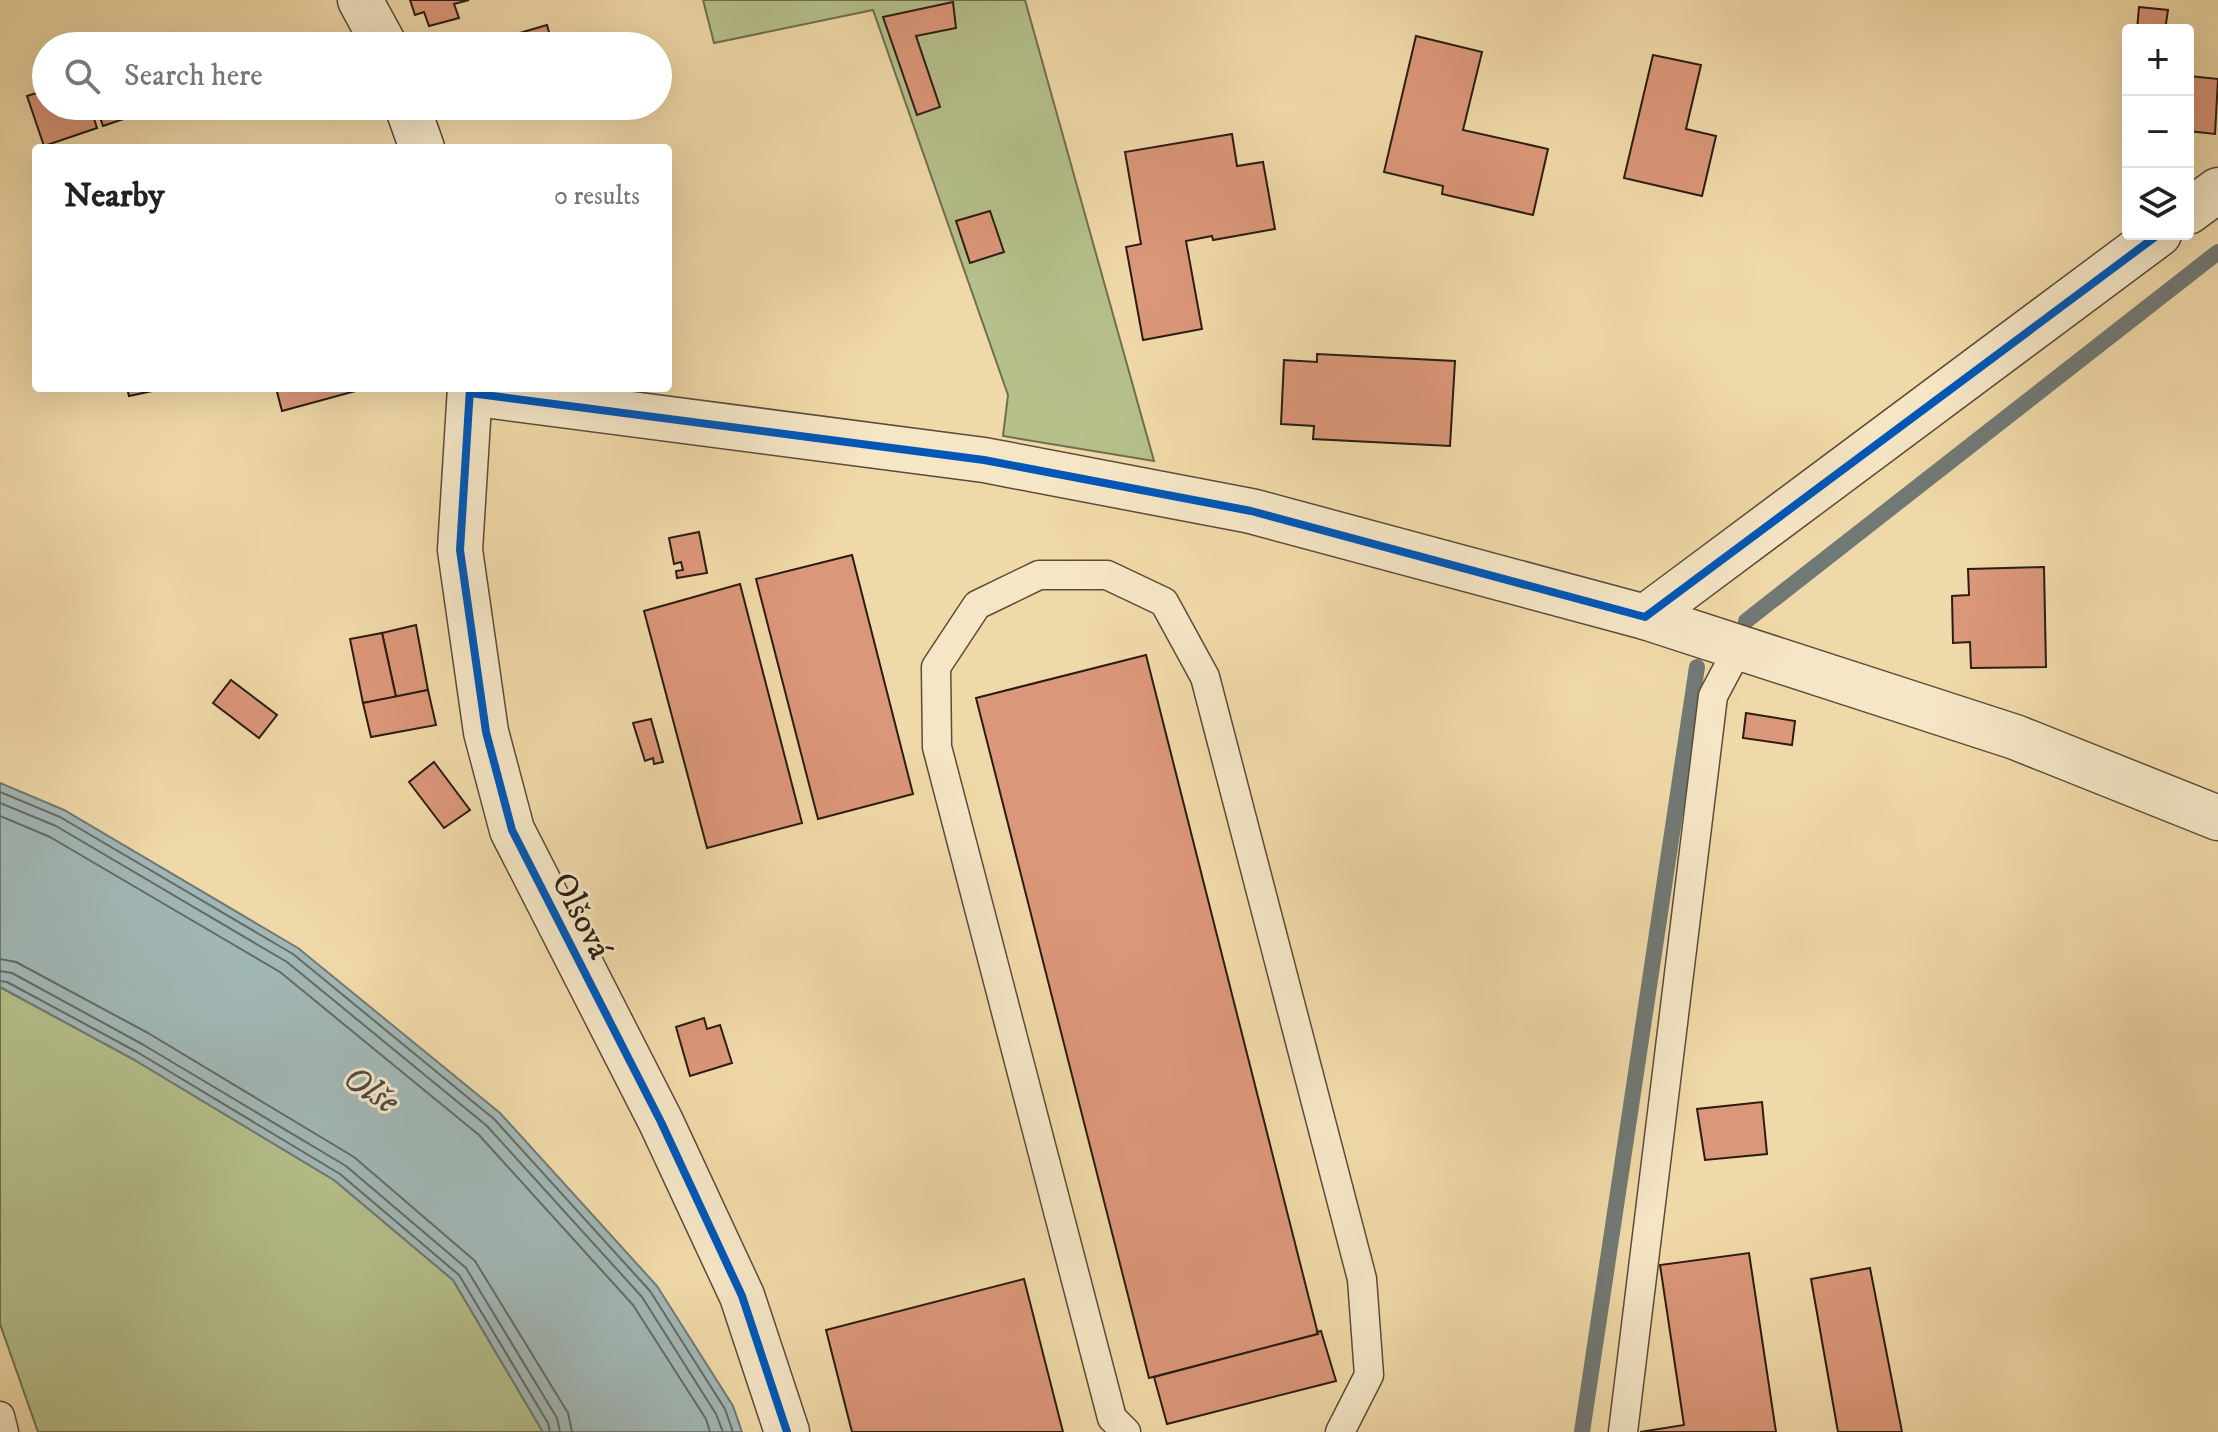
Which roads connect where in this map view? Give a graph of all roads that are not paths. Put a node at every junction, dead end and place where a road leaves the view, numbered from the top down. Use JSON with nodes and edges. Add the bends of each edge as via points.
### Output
{"nodes":[{"id":1,"x":360,"y":0,"type":"edge"},
{"id":2,"x":377,"y":32,"type":"edge"},
{"id":3,"x":412,"y":120,"type":"edge"},
{"id":4,"x":421,"y":144,"type":"edge"},
{"id":5,"x":2218,"y":190,"type":"edge"},
{"id":6,"x":2194,"y":208,"type":"edge"},
{"id":7,"x":2151,"y":240,"type":"edge"},
{"id":8,"x":470,"y":392,"type":"edge"},
{"id":9,"x":477,"y":392,"type":"edge"},
{"id":10,"x":1645,"y":617,"type":"junction"},
{"id":11,"x":1739,"y":647,"type":"junction"},
{"id":12,"x":2218,"y":818,"type":"edge"},
{"id":13,"x":0,"y":1416,"type":"edge"},
{"id":14,"x":4,"y":1432,"type":"edge"},
{"id":15,"x":787,"y":1432,"type":"edge"},
{"id":16,"x":1126,"y":1432,"type":"edge"},
{"id":17,"x":1340,"y":1432,"type":"edge"},
{"id":18,"x":1623,"y":1432,"type":"edge"}],
"edges":[{"from":1,"to":2,"type":"street"},
{"from":3,"to":4,"type":"street"},
{"from":5,"to":6,"type":"street"},
{"from":7,"to":10,"type":"street"},
{"from":8,"to":15,"type":"street","name":"Olšová","via":[[460,550],[486,732],[512,830],[661,1122],[742,1296]]},
{"from":9,"to":10,"type":"street","via":[[1015,466],[1251,511]]},
{"from":10,"to":11,"type":"street"},
{"from":11,"to":12,"type":"street","via":[[2015,737]]},
{"from":11,"to":18,"type":"lane","via":[[1713,696]]},
{"from":13,"to":14,"type":"lane"},
{"from":16,"to":17,"type":"lane","via":[[1112,1418],[937,747],[936,667],[977,605],[1039,575],[1107,575],[1164,602],[1205,677],[1362,1279],[1369,1375]]}]}
